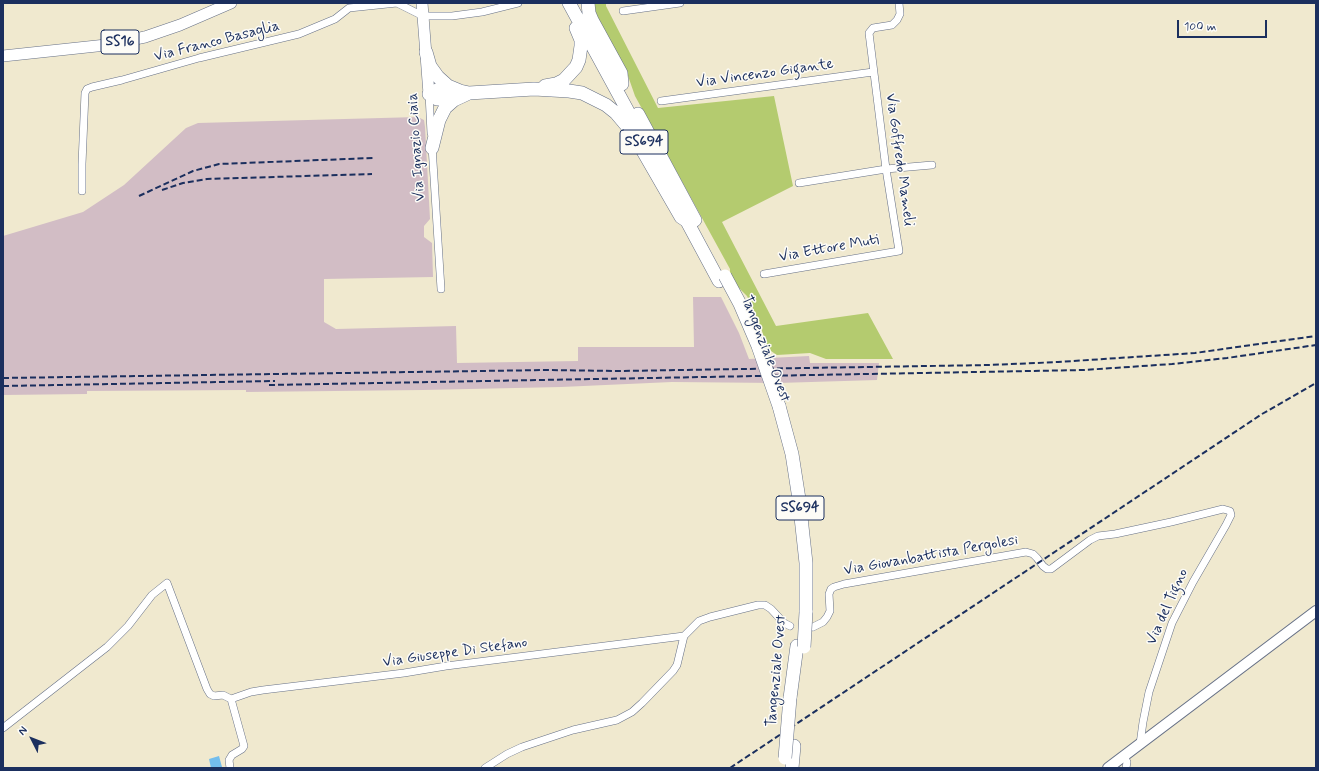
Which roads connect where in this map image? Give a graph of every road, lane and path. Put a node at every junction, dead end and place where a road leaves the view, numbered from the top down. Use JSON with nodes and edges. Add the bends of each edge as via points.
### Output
{"nodes":[{"id":1,"x":231,"y":3,"type":"edge"},
{"id":2,"x":422,"y":3,"type":"edge"},
{"id":3,"x":518,"y":3,"type":"edge"},
{"id":4,"x":563,"y":3,"type":"edge"},
{"id":5,"x":569,"y":3,"type":"edge"},
{"id":6,"x":578,"y":3,"type":"edge"},
{"id":7,"x":588,"y":3,"type":"edge"},
{"id":8,"x":680,"y":3,"type":"edge"},
{"id":9,"x":899,"y":3,"type":"edge"},
{"id":10,"x":623,"y":11,"type":"dead end"},
{"id":11,"x":423,"y":16,"type":"junction"},
{"id":12,"x":426,"y":52,"type":"junction"},
{"id":13,"x":3,"y":56,"type":"edge"},
{"id":14,"x":873,"y":72,"type":"junction"},
{"id":15,"x":622,"y":84,"type":"junction"},
{"id":16,"x":534,"y":89,"type":"junction"},
{"id":17,"x":429,"y":94,"type":"junction"},
{"id":18,"x":455,"y":94,"type":"junction"},
{"id":19,"x":661,"y":101,"type":"dead end"},
{"id":20,"x":432,"y":148,"type":"junction"},
{"id":21,"x":932,"y":165,"type":"dead end"},
{"id":22,"x":886,"y":169,"type":"junction"},
{"id":23,"x":799,"y":183,"type":"dead end"},
{"id":24,"x":82,"y":191,"type":"dead end"},
{"id":25,"x":687,"y":221,"type":"junction"},
{"id":26,"x":899,"y":251,"type":"joint"},
{"id":27,"x":764,"y":274,"type":"dead end"},
{"id":28,"x":722,"y":278,"type":"junction"},
{"id":29,"x":441,"y":289,"type":"dead end"},
{"id":30,"x":1230,"y":511,"type":"joint"},
{"id":31,"x":1316,"y":611,"type":"edge"},
{"id":32,"x":790,"y":626,"type":"dead end"},
{"id":33,"x":813,"y":627,"type":"dead end"},
{"id":34,"x":684,"y":636,"type":"junction"},
{"id":35,"x":231,"y":699,"type":"junction"},
{"id":36,"x":3,"y":728,"type":"edge"},
{"id":37,"x":1140,"y":744,"type":"junction"},
{"id":38,"x":1124,"y":756,"type":"junction"},
{"id":39,"x":790,"y":761,"type":"edge"},
{"id":40,"x":230,"y":768,"type":"edge"},
{"id":41,"x":484,"y":768,"type":"edge"},
{"id":42,"x":1108,"y":768,"type":"edge"},
{"id":43,"x":1126,"y":768,"type":"edge"}],
"edges":[{"from":1,"to":13,"type":"main road","number":"SS16","via":[[145,37],[106,45]]},
{"from":2,"to":11,"type":"main road","name":"Via Ignazio Ciaia"},
{"from":3,"to":11,"type":"street","via":[[482,12]]},
{"from":4,"to":16,"type":"highway","via":[[581,40],[579,60],[564,80]]},
{"from":5,"to":25,"type":"highway","name":"Tangenziale Ovest","number":"SS694"},
{"from":6,"to":15,"type":"highway","name":"Tangenziale Ovest","number":"SS694"},
{"from":7,"to":15,"type":"highway","via":[[592,20],[621,73]]},
{"from":8,"to":10,"type":"street"},
{"from":9,"to":14,"type":"street","name":"Via Goffredo Mameli","via":[[900,14],[897,20],[892,25],[873,28],[869,34]]},
{"from":11,"to":12,"type":"main road","name":"Via Ignazio Ciaia"},
{"from":11,"to":24,"type":"street","name":"Via Franco Basaglia","via":[[397,3],[349,8],[335,19],[300,34],[199,58],[87,89]]},
{"from":12,"to":17,"type":"main road","name":"Via Ignazio Ciaia"},
{"from":12,"to":18,"type":"highway","via":[[434,73]]},
{"from":14,"to":19,"type":"street","name":"Via Vincenzo Gigante"},
{"from":14,"to":22,"type":"street","name":"Via Goffredo Mameli"},
{"from":15,"to":28,"type":"highway","name":"Tangenziale Ovest","number":"SS694"},
{"from":16,"to":18,"type":"highway"},
{"from":16,"to":25,"type":"highway","via":[[582,93],[606,104],[625,122],[638,140],[681,217]]},
{"from":17,"to":18,"type":"highway","via":[[442,100]]},
{"from":17,"to":20,"type":"street","name":"Via Ignazio Ciaia"},
{"from":18,"to":20,"type":"highway","via":[[439,120]]},
{"from":20,"to":29,"type":"street","name":"Via Ignazio Ciaia"},
{"from":21,"to":22,"type":"street"},
{"from":22,"to":23,"type":"street"},
{"from":22,"to":26,"type":"street","name":"Via Goffredo Mameli"},
{"from":25,"to":28,"type":"highway","name":"Tangenziale Ovest","number":"SS694"},
{"from":26,"to":27,"type":"street","name":"Via Ettore Muti"},
{"from":28,"to":39,"type":"highway","name":"Tangenziale Ovest","number":"SS694","bridge":true,"via":[[740,304],[758,346],[775,407],[792,454],[799,499],[806,563]]},
{"from":30,"to":33,"type":"street","name":"Via Giovanbattista Pergolesi","via":[[1223,509],[1098,536],[1051,569],[1043,566],[1033,554],[1026,552],[844,584],[831,590],[828,617]]},
{"from":30,"to":37,"type":"street","name":"Via del Tigno","via":[[1231,515],[1226,525],[1193,582],[1170,629],[1149,692]]},
{"from":31,"to":37,"type":"street"},
{"from":32,"to":34,"type":"street","via":[[765,605],[758,605],[700,620]]},
{"from":34,"to":35,"type":"street","name":"Via Giuseppe Di Stefano","via":[[263,690]]},
{"from":34,"to":41,"type":"street","via":[[677,664],[632,712],[617,720],[573,730],[522,747]]},
{"from":35,"to":36,"type":"street","via":[[223,695],[214,696],[207,689],[167,583],[152,595],[120,636]]},
{"from":35,"to":40,"type":"street","via":[[244,746],[228,760]]},
{"from":37,"to":38,"type":"street"},
{"from":38,"to":42,"type":"street"},
{"from":38,"to":43,"type":"street"}]}
